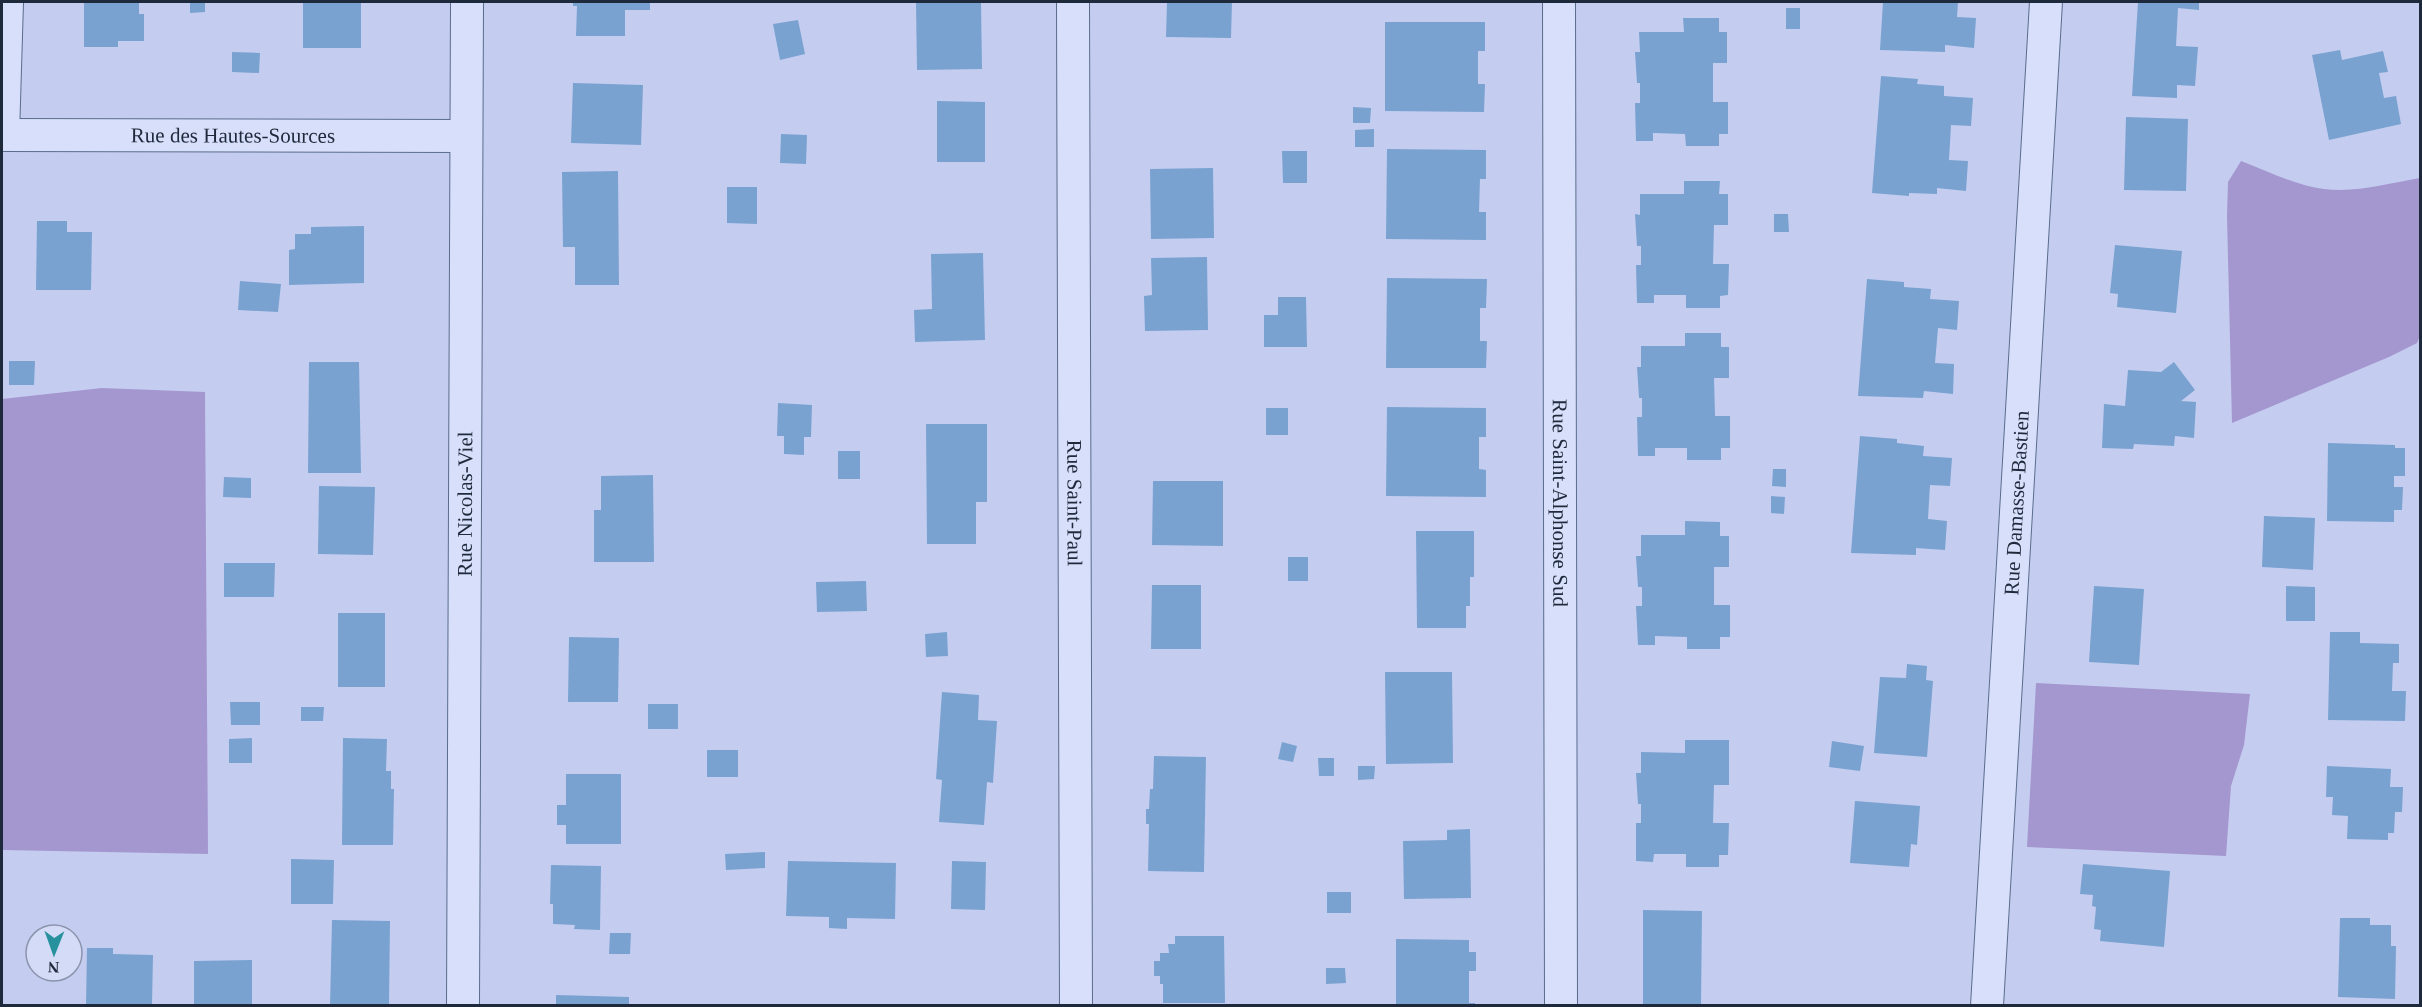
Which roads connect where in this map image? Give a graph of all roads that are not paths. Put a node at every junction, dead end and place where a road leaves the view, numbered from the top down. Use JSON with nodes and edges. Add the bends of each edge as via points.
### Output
{"nodes":[{"id":1,"x":7,"y":2,"type":"edge"},
{"id":2,"x":467,"y":2,"type":"edge"},
{"id":3,"x":1073,"y":2,"type":"edge"},
{"id":4,"x":1559,"y":2,"type":"edge"},
{"id":5,"x":2046,"y":2,"type":"edge"},
{"id":6,"x":2,"y":135,"type":"edge"},
{"id":7,"x":464,"y":136,"type":"junction"},
{"id":8,"x":463,"y":1005,"type":"edge"},
{"id":9,"x":1076,"y":1005,"type":"edge"},
{"id":10,"x":1561,"y":1005,"type":"edge"},
{"id":11,"x":1987,"y":1005,"type":"edge"}],
"edges":[{"from":1,"to":6,"type":"street"},
{"from":2,"to":7,"type":"street","name":"Rue Nicolas-Viel"},
{"from":3,"to":9,"type":"street","name":"Rue Saint-Paul"},
{"from":4,"to":10,"type":"street","name":"Rue Saint-Alphonse Sud"},
{"from":5,"to":11,"type":"street","name":"Rue Damasse-Bastien"},
{"from":6,"to":7,"type":"street","name":"Rue des Hautes-Sources"},
{"from":7,"to":8,"type":"street","name":"Rue Nicolas-Viel"}]}
